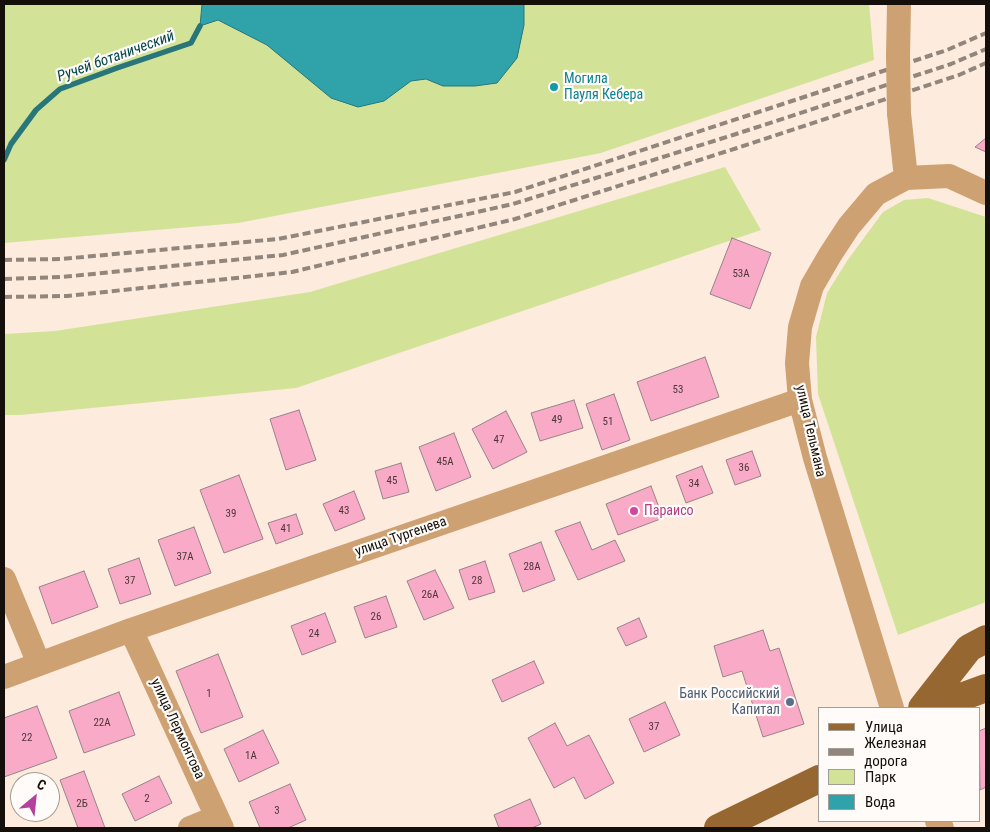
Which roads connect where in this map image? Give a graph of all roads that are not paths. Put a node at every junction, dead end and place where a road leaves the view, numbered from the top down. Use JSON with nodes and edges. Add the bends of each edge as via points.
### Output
{"nodes":[{"id":1,"x":899,"y":4,"type":"edge"},
{"id":2,"x":906,"y":178,"type":"junction"},
{"id":3,"x":986,"y":193,"type":"edge"},
{"id":4,"x":800,"y":400,"type":"junction"},
{"id":5,"x":4,"y":579,"type":"edge"},
{"id":6,"x":131,"y":630,"type":"junction"},
{"id":7,"x":986,"y":639,"type":"edge"},
{"id":8,"x":39,"y":664,"type":"junction"},
{"id":9,"x":4,"y":677,"type":"edge"},
{"id":10,"x":986,"y":688,"type":"edge"},
{"id":11,"x":892,"y":707,"type":"edge"},
{"id":12,"x":923,"y":707,"type":"edge"},
{"id":13,"x":934,"y":707,"type":"edge"},
{"id":14,"x":818,"y":779,"type":"edge"},
{"id":15,"x":219,"y":822,"type":"edge"},
{"id":16,"x":190,"y":828,"type":"edge"},
{"id":17,"x":718,"y":828,"type":"edge"}],
"edges":[{"from":1,"to":2,"type":"street","bridge":true,"via":[[899,113]]},
{"from":2,"to":3,"type":"street","name":"улица Тельмана","via":[[949,176]]},
{"from":2,"to":4,"type":"street","name":"улица Тельмана","via":[[876,194],[849,226],[812,286],[800,327],[797,363]]},
{"from":4,"to":6,"type":"street","name":"улица Тургенева"},
{"from":4,"to":11,"type":"street","name":"улица Тельмана"},
{"from":5,"to":8,"type":"street"},
{"from":6,"to":8,"type":"street","name":"улица Тургенева"},
{"from":6,"to":15,"type":"street","name":"улица Лермонтова"},
{"from":7,"to":12,"type":"main road","via":[[969,648]]},
{"from":8,"to":9,"type":"street","name":"улица Тургенева"},
{"from":10,"to":13,"type":"main road"},
{"from":14,"to":17,"type":"main road"},
{"from":15,"to":16,"type":"street"}]}
